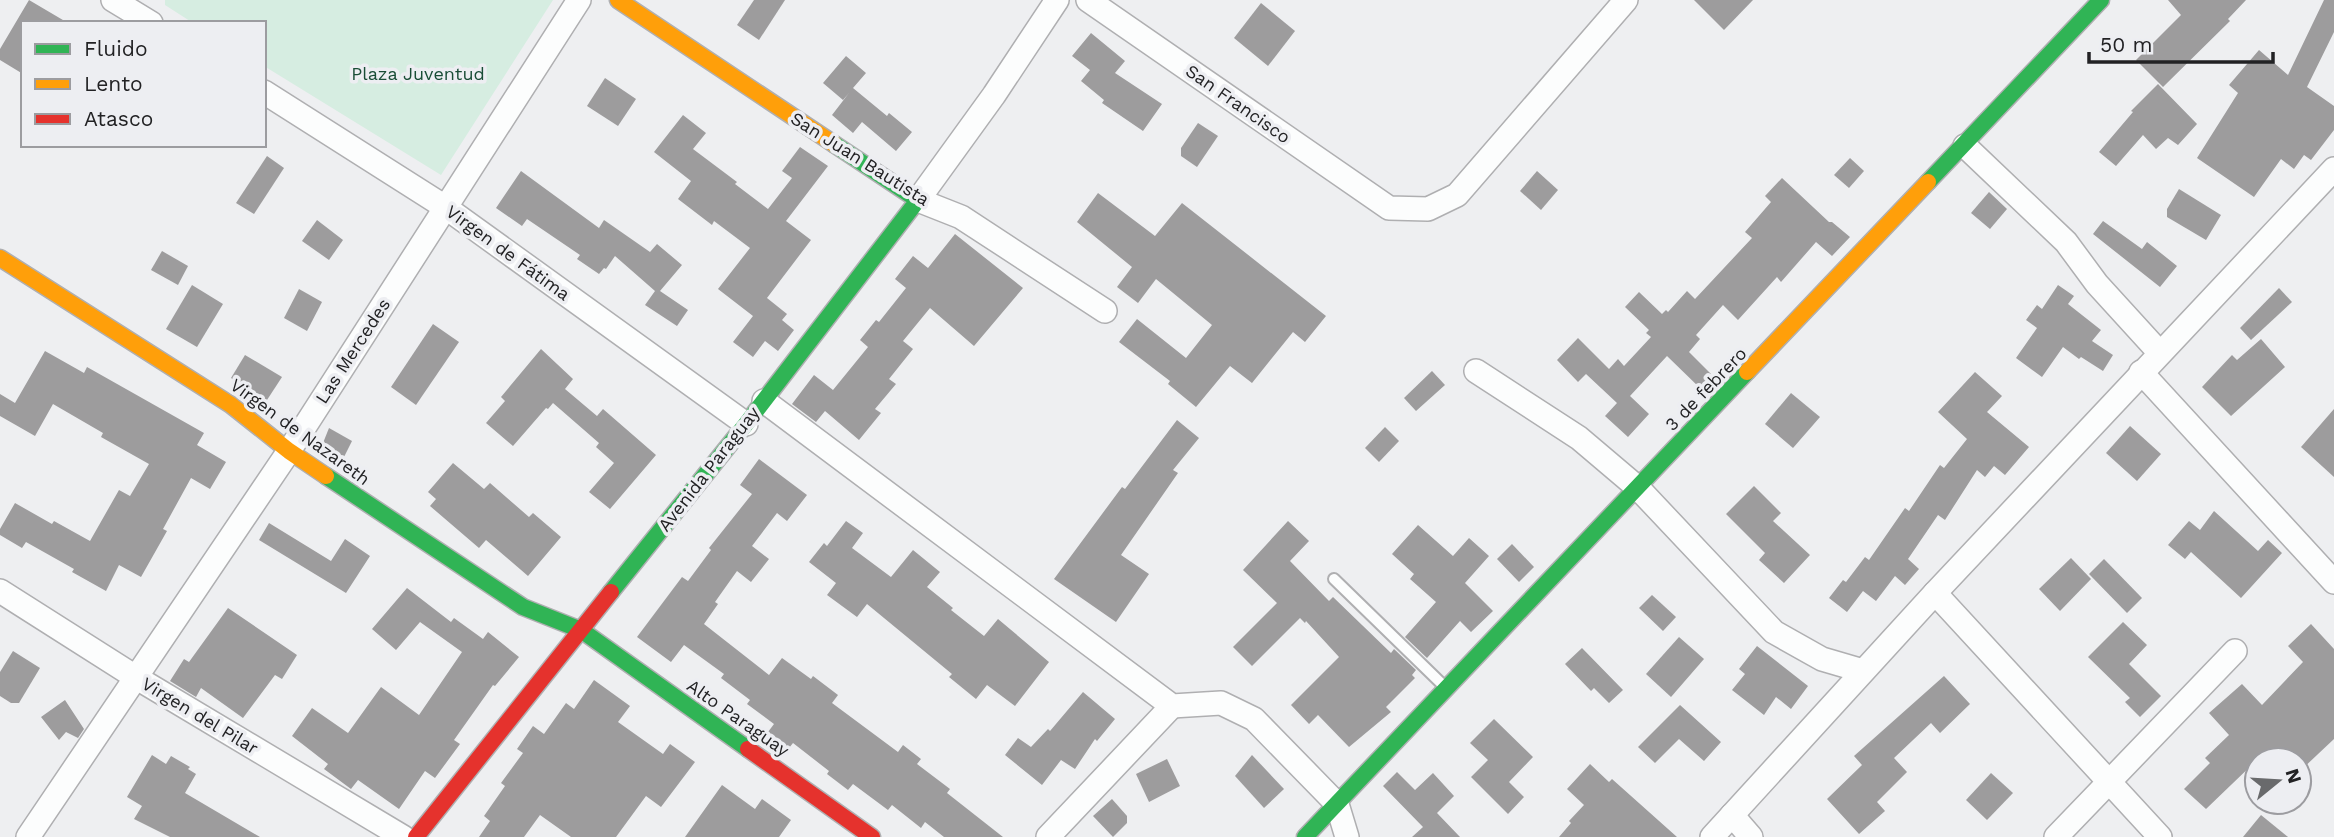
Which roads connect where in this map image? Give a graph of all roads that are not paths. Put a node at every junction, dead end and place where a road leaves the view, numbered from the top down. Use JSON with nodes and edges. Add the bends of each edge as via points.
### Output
{"nodes":[{"id":1,"x":113,"y":0,"type":"edge"},
{"id":2,"x":579,"y":0,"type":"edge"},
{"id":3,"x":618,"y":0,"type":"edge"},
{"id":4,"x":1057,"y":0,"type":"edge"},
{"id":5,"x":1088,"y":0,"type":"edge"},
{"id":6,"x":1626,"y":0,"type":"edge"},
{"id":7,"x":2101,"y":0,"type":"edge"},
{"id":8,"x":148,"y":21,"type":"edge"},
{"id":9,"x":266,"y":93,"type":"edge"},
{"id":10,"x":1965,"y":146,"type":"junction"},
{"id":11,"x":2334,"y":169,"type":"edge"},
{"id":12,"x":919,"y":200,"type":"junction"},
{"id":13,"x":445,"y":207,"type":"junction"},
{"id":14,"x":0,"y":258,"type":"edge"},
{"id":15,"x":1105,"y":310,"type":"dead end"},
{"id":16,"x":2159,"y":352,"type":"junction"},
{"id":17,"x":1476,"y":371,"type":"dead end"},
{"id":18,"x":2141,"y":372,"type":"junction"},
{"id":19,"x":764,"y":401,"type":"junction"},
{"id":20,"x":746,"y":424,"type":"junction"},
{"id":21,"x":289,"y":452,"type":"junction"},
{"id":22,"x":1638,"y":488,"type":"junction"},
{"id":23,"x":1334,"y":579,"type":"dead end"},
{"id":24,"x":2334,"y":582,"type":"edge"},
{"id":25,"x":0,"y":591,"type":"edge"},
{"id":26,"x":1935,"y":593,"type":"junction"},
{"id":27,"x":581,"y":630,"type":"junction"},
{"id":28,"x":2235,"y":651,"type":"dead end"},
{"id":29,"x":1863,"y":671,"type":"junction"},
{"id":30,"x":137,"y":678,"type":"junction"},
{"id":31,"x":1447,"y":689,"type":"junction"},
{"id":32,"x":1172,"y":706,"type":"junction"},
{"id":33,"x":2108,"y":783,"type":"junction"},
{"id":34,"x":1337,"y":804,"type":"junction"},
{"id":35,"x":1732,"y":815,"type":"junction"},
{"id":36,"x":28,"y":837,"type":"edge"},
{"id":37,"x":402,"y":837,"type":"edge"},
{"id":38,"x":416,"y":837,"type":"edge"},
{"id":39,"x":872,"y":837,"type":"edge"},
{"id":40,"x":1048,"y":837,"type":"edge"},
{"id":41,"x":1305,"y":837,"type":"edge"},
{"id":42,"x":1347,"y":837,"type":"edge"},
{"id":43,"x":1712,"y":837,"type":"edge"},
{"id":44,"x":1751,"y":837,"type":"edge"},
{"id":45,"x":2056,"y":837,"type":"edge"},
{"id":46,"x":2160,"y":837,"type":"edge"}],
"edges":[{"from":1,"to":8,"type":"street"},
{"from":2,"to":13,"type":"street","name":"Las Mercedes"},
{"from":3,"to":12,"type":"street","name":"San Juan Bautista"},
{"from":4,"to":12,"type":"street","name":"Avenida Paraguay"},
{"from":5,"to":6,"type":"street","name":"San Francisco","via":[[1389,208],[1428,209],[1457,195]]},
{"from":7,"to":10,"type":"street","name":"3 de febrero"},
{"from":9,"to":13,"type":"street","name":"Virgen de Fátima"},
{"from":10,"to":16,"type":"street","via":[[2066,242]]},
{"from":10,"to":22,"type":"street","name":"3 de febrero"},
{"from":11,"to":16,"type":"street"},
{"from":12,"to":15,"type":"street","name":"San Juan Bautista","via":[[961,217]]},
{"from":12,"to":19,"type":"street","name":"Avenida Paraguay"},
{"from":13,"to":20,"type":"street","name":"Virgen de Fátima"},
{"from":13,"to":21,"type":"street","name":"Las Mercedes"},
{"from":14,"to":21,"type":"street","name":"Virgen de Nazareth","via":[[231,405]]},
{"from":16,"to":18,"type":"street"},
{"from":17,"to":22,"type":"street","via":[[1579,438]]},
{"from":18,"to":24,"type":"street"},
{"from":18,"to":26,"type":"street"},
{"from":19,"to":20,"type":"street","name":"Avenida Paraguay"},
{"from":19,"to":32,"type":"street"},
{"from":20,"to":27,"type":"street","name":"Avenida Paraguay"},
{"from":21,"to":27,"type":"street","name":"Virgen de Nazareth","via":[[523,607]]},
{"from":21,"to":30,"type":"street","name":"Las Mercedes"},
{"from":22,"to":29,"type":"street","via":[[1774,632],[1822,659]]},
{"from":22,"to":31,"type":"street","name":"3 de febrero"},
{"from":23,"to":31,"type":"lane"},
{"from":25,"to":30,"type":"street","name":"Virgen del Pilar"},
{"from":26,"to":29,"type":"street"},
{"from":26,"to":33,"type":"street"},
{"from":27,"to":38,"type":"street","name":"Avenida Paraguay"},
{"from":27,"to":39,"type":"street","name":"Alto Paraguay"},
{"from":28,"to":33,"type":"street"},
{"from":29,"to":35,"type":"street"},
{"from":30,"to":36,"type":"street","name":"Las Mercedes"},
{"from":30,"to":37,"type":"street","name":"Virgen del Pilar"},
{"from":31,"to":34,"type":"street","name":"3 de febrero"},
{"from":32,"to":34,"type":"street","via":[[1221,703],[1254,719]]},
{"from":32,"to":40,"type":"street"},
{"from":33,"to":45,"type":"street"},
{"from":33,"to":46,"type":"street"},
{"from":34,"to":41,"type":"street","name":"3 de febrero"},
{"from":34,"to":42,"type":"street"},
{"from":35,"to":43,"type":"street"},
{"from":35,"to":44,"type":"street"}]}
